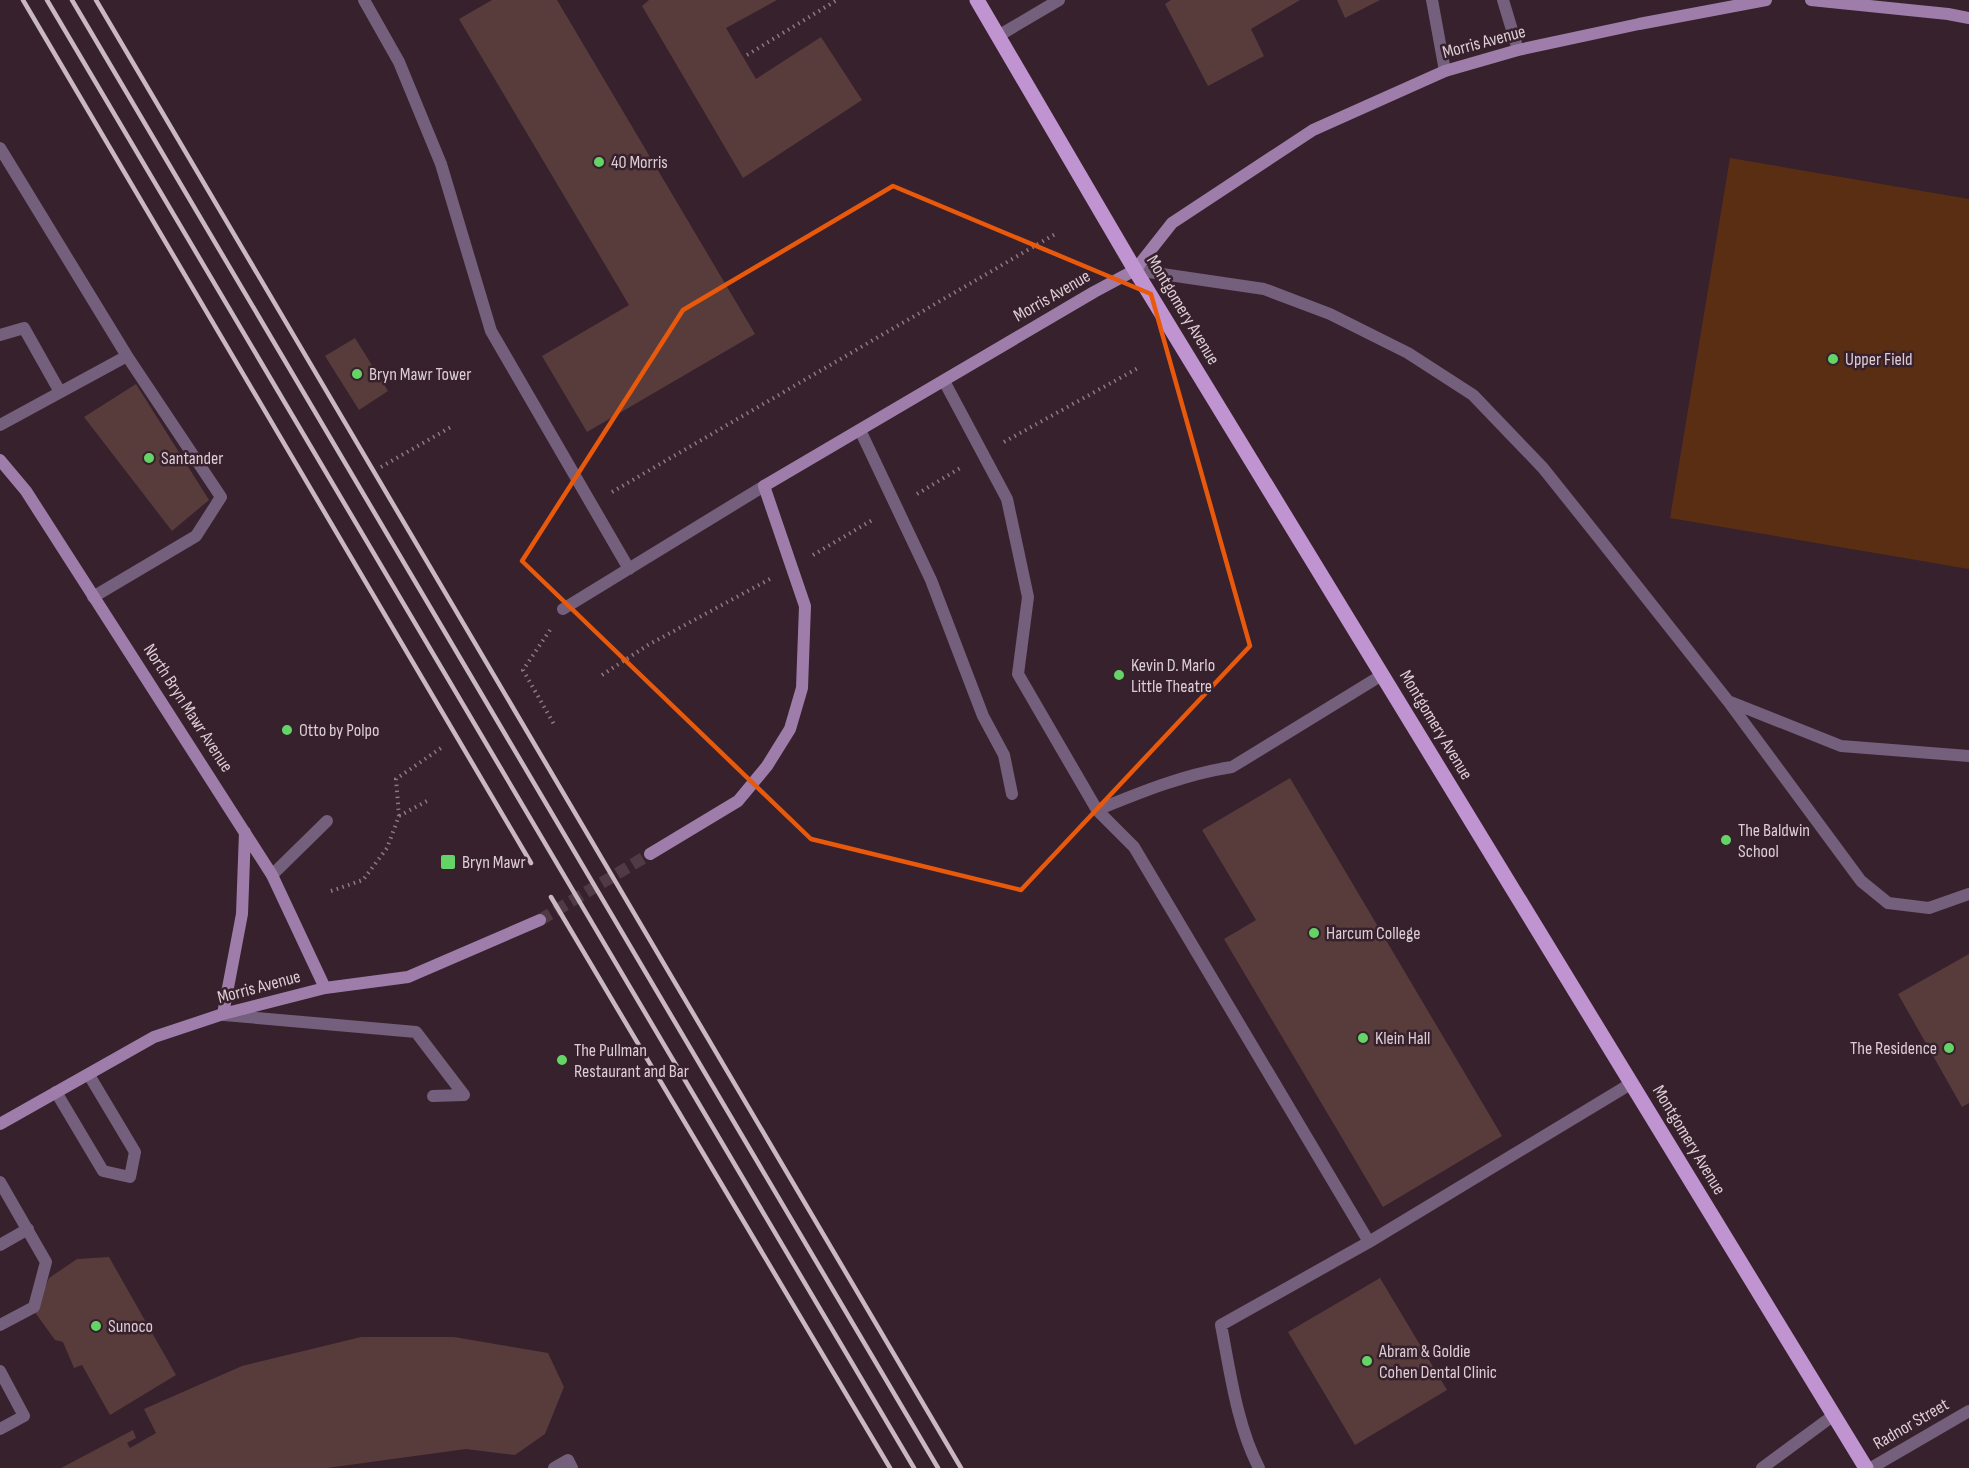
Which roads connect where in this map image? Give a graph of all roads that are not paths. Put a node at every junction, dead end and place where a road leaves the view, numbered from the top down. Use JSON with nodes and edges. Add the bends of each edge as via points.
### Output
{"nodes":[{"id":1,"x":364,"y":0,"type":"edge"},
{"id":2,"x":977,"y":0,"type":"edge"},
{"id":3,"x":1059,"y":0,"type":"edge"},
{"id":4,"x":1432,"y":0,"type":"edge"},
{"id":5,"x":1503,"y":0,"type":"edge"},
{"id":6,"x":1766,"y":0,"type":"edge"},
{"id":7,"x":1811,"y":0,"type":"edge"},
{"id":8,"x":1969,"y":18,"type":"edge"},
{"id":9,"x":998,"y":36,"type":"junction"},
{"id":10,"x":1518,"y":50,"type":"junction"},
{"id":11,"x":1445,"y":71,"type":"junction"},
{"id":12,"x":0,"y":148,"type":"edge"},
{"id":13,"x":1135,"y":270,"type":"junction"},
{"id":14,"x":0,"y":334,"type":"edge"},
{"id":15,"x":127,"y":356,"type":"junction"},
{"id":16,"x":944,"y":381,"type":"junction"},
{"id":17,"x":60,"y":392,"type":"junction"},
{"id":18,"x":0,"y":425,"type":"edge"},
{"id":19,"x":860,"y":430,"type":"junction"},
{"id":20,"x":0,"y":460,"type":"edge"},
{"id":21,"x":764,"y":486,"type":"junction"},
{"id":22,"x":629,"y":569,"type":"junction"},
{"id":23,"x":93,"y":597,"type":"junction"},
{"id":24,"x":563,"y":609,"type":"road end"},
{"id":25,"x":1382,"y":675,"type":"junction"},
{"id":26,"x":1728,"y":701,"type":"junction"},
{"id":27,"x":1969,"y":756,"type":"edge"},
{"id":28,"x":1012,"y":794,"type":"dead end"},
{"id":29,"x":1097,"y":810,"type":"junction"},
{"id":30,"x":327,"y":821,"type":"dead end"},
{"id":31,"x":245,"y":832,"type":"junction"},
{"id":32,"x":650,"y":854,"type":"tunnel mouth"},
{"id":33,"x":272,"y":875,"type":"junction"},
{"id":34,"x":1969,"y":894,"type":"edge"},
{"id":35,"x":540,"y":920,"type":"tunnel mouth"},
{"id":36,"x":325,"y":988,"type":"junction"},
{"id":37,"x":223,"y":1014,"type":"junction"},
{"id":38,"x":89,"y":1075,"type":"junction"},
{"id":39,"x":1632,"y":1083,"type":"junction"},
{"id":40,"x":56,"y":1092,"type":"junction"},
{"id":41,"x":433,"y":1096,"type":"dead end"},
{"id":42,"x":0,"y":1124,"type":"edge"},
{"id":43,"x":1,"y":1186,"type":"edge"},
{"id":44,"x":28,"y":1229,"type":"junction"},
{"id":45,"x":1369,"y":1242,"type":"junction"},
{"id":46,"x":0,"y":1245,"type":"edge"},
{"id":47,"x":0,"y":1325,"type":"edge"},
{"id":48,"x":0,"y":1371,"type":"edge"},
{"id":49,"x":1969,"y":1411,"type":"edge"},
{"id":50,"x":1834,"y":1415,"type":"junction"},
{"id":51,"x":0,"y":1429,"type":"edge"},
{"id":52,"x":554,"y":1468,"type":"edge"},
{"id":53,"x":572,"y":1468,"type":"edge"},
{"id":54,"x":1259,"y":1468,"type":"edge"},
{"id":55,"x":1762,"y":1468,"type":"edge"},
{"id":56,"x":1866,"y":1468,"type":"edge"},
{"id":57,"x":1871,"y":1468,"type":"edge"}],
"edges":[{"from":1,"to":22,"type":"street","via":[[399,62],[441,164],[491,331]]},
{"from":2,"to":9,"type":"main road","name":"Montgomery Avenue"},
{"from":3,"to":9,"type":"street"},
{"from":4,"to":11,"type":"street"},
{"from":5,"to":10,"type":"street"},
{"from":6,"to":10,"type":"street","name":"Morris Avenue"},
{"from":7,"to":8,"type":"street"},
{"from":9,"to":13,"type":"main road","name":"Montgomery Avenue"},
{"from":10,"to":11,"type":"street","name":"Morris Avenue"},
{"from":11,"to":13,"type":"street","name":"Morris Avenue","via":[[1313,130],[1172,223]]},
{"from":12,"to":15,"type":"street"},
{"from":13,"to":16,"type":"street","name":"Morris Avenue"},
{"from":13,"to":25,"type":"main road","name":"Montgomery Avenue"},
{"from":13,"to":26,"type":"street","via":[[1264,289],[1330,314],[1408,353],[1473,395],[1543,468]]},
{"from":14,"to":17,"type":"street","via":[[24,328]]},
{"from":15,"to":17,"type":"street"},
{"from":15,"to":23,"type":"street","via":[[221,497],[196,536]]},
{"from":16,"to":19,"type":"street","name":"Morris Avenue"},
{"from":16,"to":29,"type":"street","via":[[1007,499],[1028,597],[1018,674]]},
{"from":17,"to":18,"type":"street"},
{"from":19,"to":21,"type":"street","name":"Morris Avenue"},
{"from":19,"to":28,"type":"street","via":[[931,580],[983,716],[1004,755]]},
{"from":20,"to":23,"type":"street","name":"North Bryn Mawr Avenue","via":[[26,491]]},
{"from":21,"to":22,"type":"street"},
{"from":21,"to":32,"type":"street","via":[[805,606],[802,688],[790,729],[767,766],[738,801]]},
{"from":22,"to":24,"type":"street"},
{"from":23,"to":31,"type":"street","name":"North Bryn Mawr Avenue"},
{"from":25,"to":29,"type":"street","via":[[1232,767],[1152,788]]},
{"from":25,"to":39,"type":"main road","name":"Montgomery Avenue"},
{"from":26,"to":27,"type":"street","via":[[1841,746]]},
{"from":26,"to":34,"type":"street","via":[[1861,881],[1888,903],[1929,908]]},
{"from":29,"to":45,"type":"street","via":[[1134,847]]},
{"from":30,"to":33,"type":"street"},
{"from":31,"to":33,"type":"street","name":"North Bryn Mawr Avenue"},
{"from":31,"to":37,"type":"street","via":[[242,914]]},
{"from":33,"to":36,"type":"street","name":"North Bryn Mawr Avenue"},
{"from":35,"to":36,"type":"street","name":"Morris Avenue","via":[[408,977]]},
{"from":36,"to":37,"type":"street","name":"Morris Avenue"},
{"from":37,"to":38,"type":"street","name":"Morris Avenue","via":[[154,1037]]},
{"from":37,"to":41,"type":"street","via":[[416,1032],[464,1095]]},
{"from":38,"to":40,"type":"street","name":"Morris Avenue"},
{"from":38,"to":40,"type":"street","via":[[135,1152],[130,1177],[104,1171]]},
{"from":39,"to":45,"type":"street"},
{"from":39,"to":50,"type":"main road","name":"Montgomery Avenue"},
{"from":40,"to":42,"type":"street","name":"Morris Avenue"},
{"from":43,"to":44,"type":"street"},
{"from":44,"to":46,"type":"street"},
{"from":44,"to":47,"type":"street","via":[[45,1262],[34,1307]]},
{"from":45,"to":54,"type":"street","via":[[1221,1325],[1236,1401]]},
{"from":48,"to":51,"type":"street","via":[[24,1416]]},
{"from":49,"to":57,"type":"street","name":"Radnor Street"},
{"from":50,"to":55,"type":"street"},
{"from":50,"to":56,"type":"main road","name":"Montgomery Avenue"},
{"from":52,"to":53,"type":"street","via":[[568,1460]]}]}
